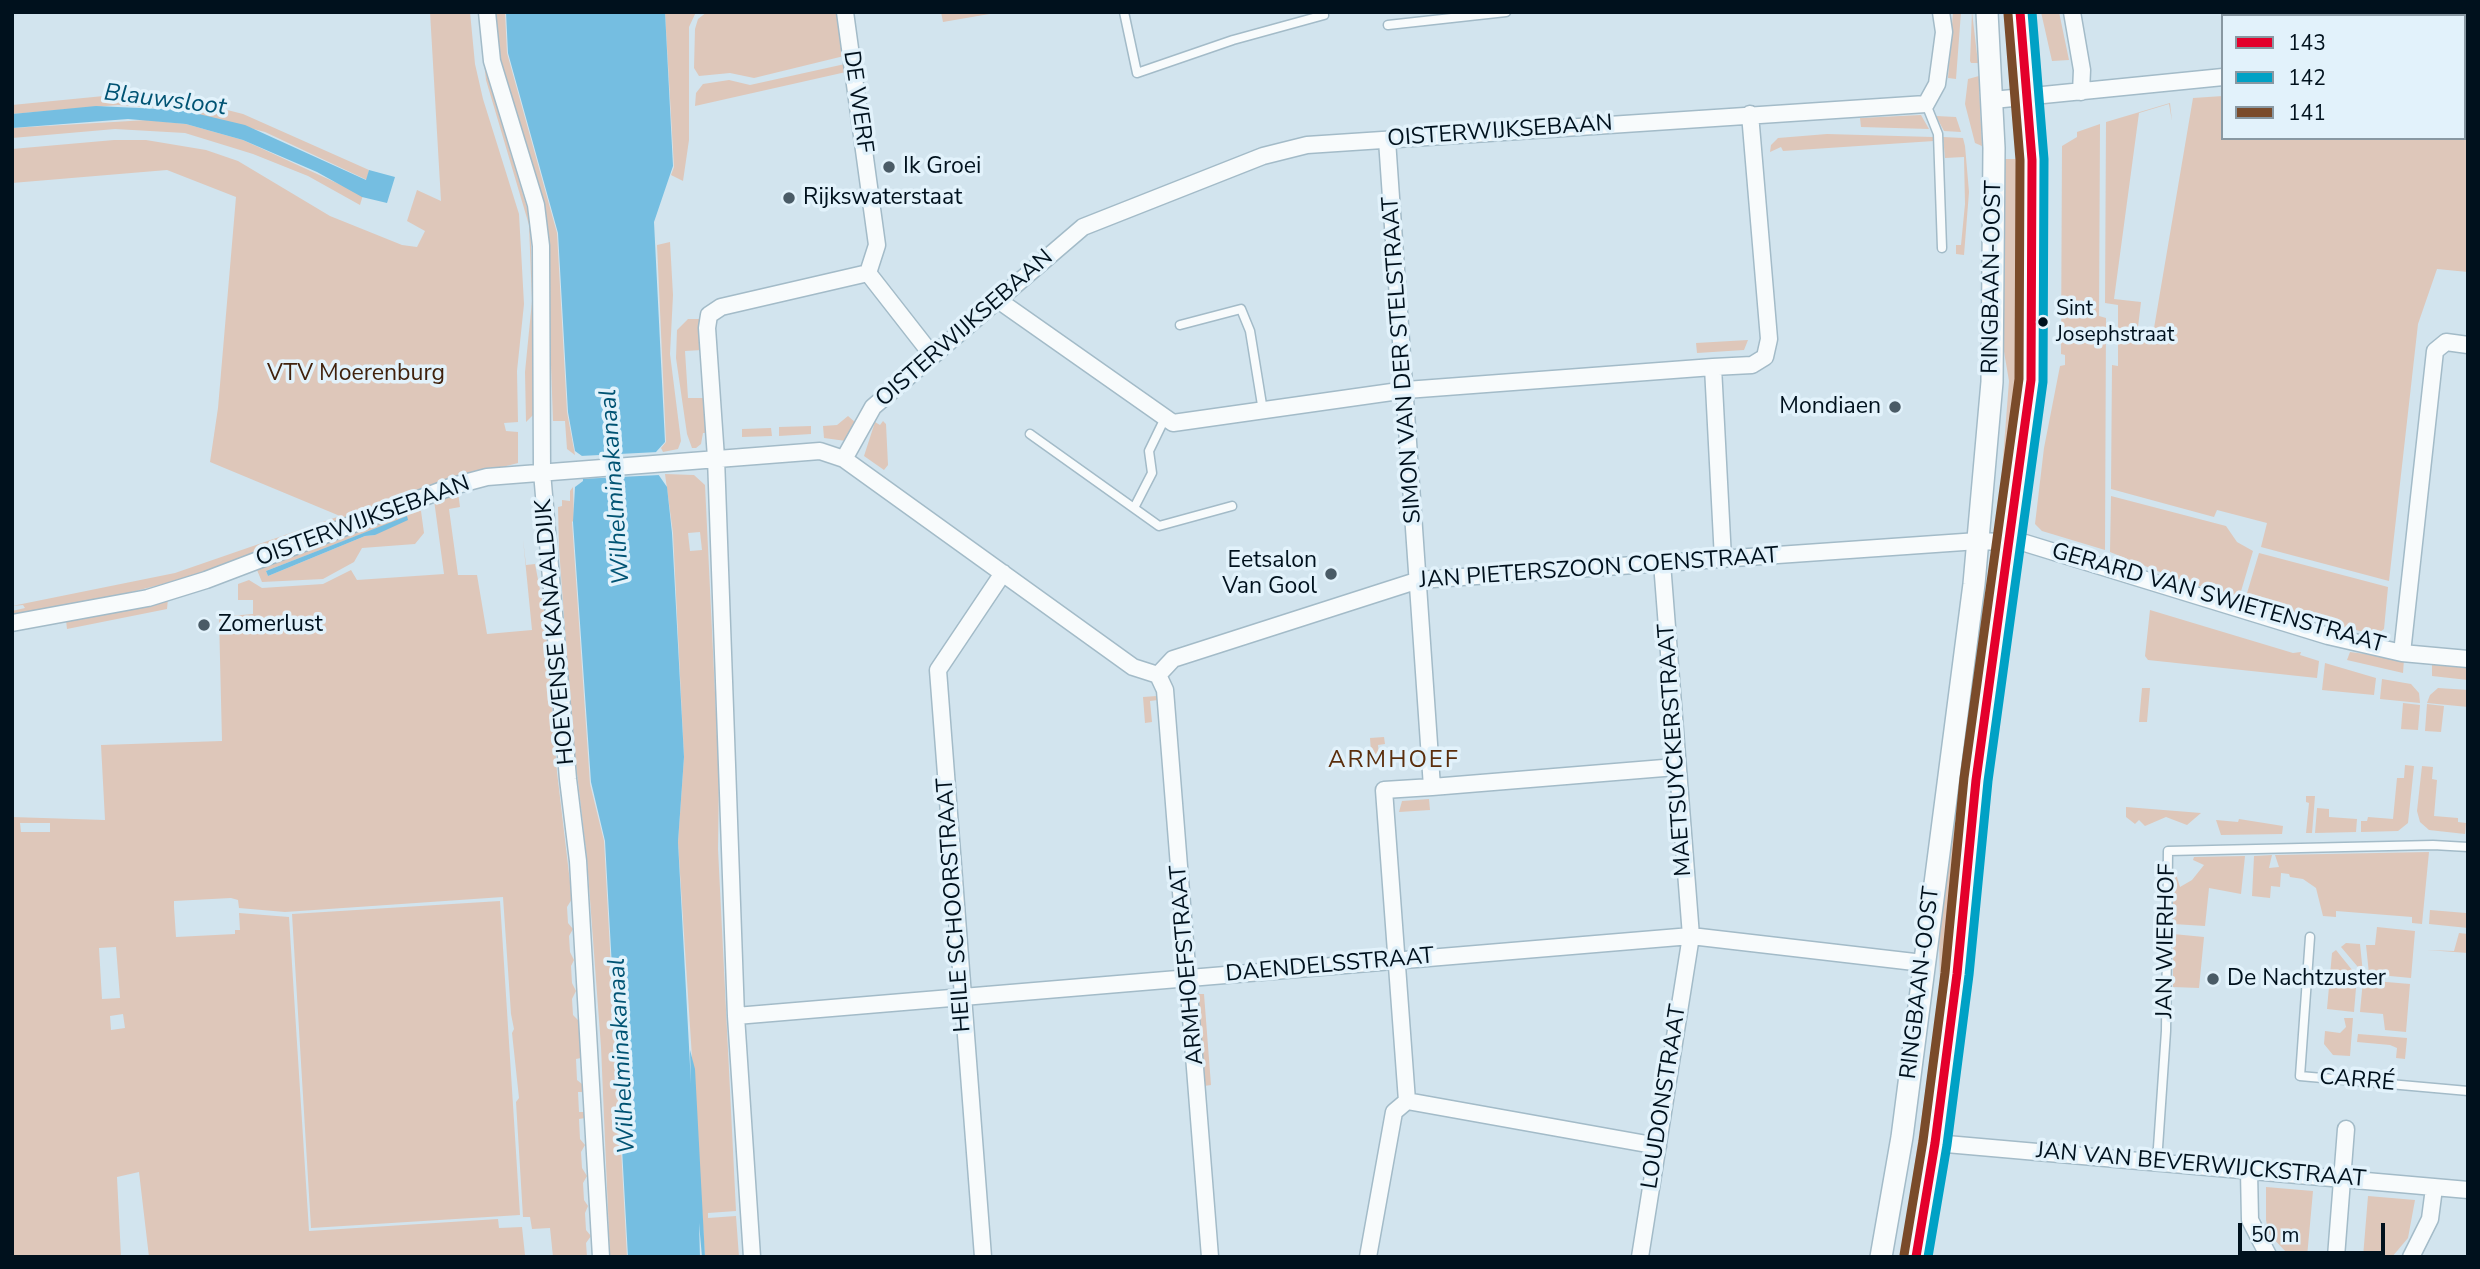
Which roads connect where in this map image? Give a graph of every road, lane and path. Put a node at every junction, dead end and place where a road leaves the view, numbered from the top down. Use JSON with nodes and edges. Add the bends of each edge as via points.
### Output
{"nodes":[{"id":1,"x":487,"y":12,"type":"edge"},
{"id":2,"x":845,"y":12,"type":"edge"},
{"id":3,"x":1124,"y":12,"type":"edge"},
{"id":4,"x":1506,"y":12,"type":"edge"},
{"id":5,"x":1941,"y":12,"type":"edge"},
{"id":6,"x":1987,"y":12,"type":"edge"},
{"id":7,"x":2020,"y":12,"type":"edge"},
{"id":8,"x":2072,"y":12,"type":"edge"},
{"id":9,"x":1324,"y":15,"type":"dead end"},
{"id":10,"x":1388,"y":25,"type":"dead end"},
{"id":11,"x":2221,"y":77,"type":"edge"},
{"id":12,"x":2081,"y":92,"type":"junction"},
{"id":13,"x":2028,"y":97,"type":"junction"},
{"id":14,"x":1993,"y":100,"type":"junction"},
{"id":15,"x":1926,"y":104,"type":"junction"},
{"id":16,"x":1750,"y":114,"type":"junction"},
{"id":17,"x":1387,"y":140,"type":"junction"},
{"id":18,"x":1942,"y":248,"type":"dead end"},
{"id":19,"x":868,"y":273,"type":"junction"},
{"id":20,"x":998,"y":300,"type":"junction"},
{"id":21,"x":1180,"y":325,"type":"dead end"},
{"id":22,"x":2468,"y":345,"type":"edge"},
{"id":23,"x":925,"y":346,"type":"dead end"},
{"id":24,"x":1713,"y":367,"type":"junction"},
{"id":25,"x":1406,"y":390,"type":"junction"},
{"id":26,"x":1263,"y":411,"type":"junction"},
{"id":27,"x":1164,"y":420,"type":"junction"},
{"id":28,"x":1030,"y":434,"type":"dead end"},
{"id":29,"x":716,"y":458,"type":"junction"},
{"id":30,"x":844,"y":459,"type":"junction"},
{"id":31,"x":542,"y":472,"type":"junction"},
{"id":32,"x":1232,"y":506,"type":"dead end"},
{"id":33,"x":1134,"y":508,"type":"junction"},
{"id":34,"x":1978,"y":541,"type":"junction"},
{"id":35,"x":2010,"y":541,"type":"junction"},
{"id":36,"x":1723,"y":559,"type":"junction"},
{"id":37,"x":1662,"y":563,"type":"junction"},
{"id":38,"x":1003,"y":573,"type":"junction"},
{"id":39,"x":1419,"y":580,"type":"junction"},
{"id":40,"x":12,"y":623,"type":"edge"},
{"id":41,"x":2402,"y":653,"type":"junction"},
{"id":42,"x":2468,"y":659,"type":"edge"},
{"id":43,"x":1158,"y":674,"type":"junction"},
{"id":44,"x":1676,"y":767,"type":"junction"},
{"id":45,"x":1432,"y":787,"type":"junction"},
{"id":46,"x":2468,"y":847,"type":"edge"},
{"id":47,"x":1691,"y":936,"type":"junction"},
{"id":48,"x":2310,"y":937,"type":"dead end"},
{"id":49,"x":1395,"y":961,"type":"junction"},
{"id":50,"x":1923,"y":963,"type":"junction"},
{"id":51,"x":1189,"y":978,"type":"junction"},
{"id":52,"x":961,"y":997,"type":"junction"},
{"id":53,"x":736,"y":1016,"type":"junction"},
{"id":54,"x":2468,"y":1091,"type":"edge"},
{"id":55,"x":1407,"y":1101,"type":"junction"},
{"id":56,"x":2346,"y":1129,"type":"dead end"},
{"id":57,"x":1935,"y":1143,"type":"junction"},
{"id":58,"x":1658,"y":1146,"type":"junction"},
{"id":59,"x":2157,"y":1162,"type":"junction"},
{"id":60,"x":2249,"y":1171,"type":"junction"},
{"id":61,"x":2342,"y":1179,"type":"junction"},
{"id":62,"x":2434,"y":1188,"type":"junction"},
{"id":63,"x":2468,"y":1190,"type":"edge"},
{"id":64,"x":601,"y":1257,"type":"edge"},
{"id":65,"x":752,"y":1257,"type":"edge"},
{"id":66,"x":983,"y":1257,"type":"edge"},
{"id":67,"x":1210,"y":1257,"type":"edge"},
{"id":68,"x":1368,"y":1257,"type":"edge"},
{"id":69,"x":1640,"y":1257,"type":"edge"},
{"id":70,"x":1881,"y":1257,"type":"edge"},
{"id":71,"x":1916,"y":1257,"type":"edge"},
{"id":72,"x":2269,"y":1257,"type":"edge"},
{"id":73,"x":2336,"y":1257,"type":"edge"},
{"id":74,"x":2411,"y":1257,"type":"edge"}],
"edges":[{"from":1,"to":31,"type":"street","name":"HOEVENSE KANAALDIJK","via":[[492,61],[536,205],[541,246]]},
{"from":2,"to":19,"type":"street","name":"DE WERF","via":[[877,245]]},
{"from":3,"to":9,"type":"lane","via":[[1137,74],[1233,40]]},
{"from":4,"to":10,"type":"lane"},
{"from":5,"to":15,"type":"street","via":[[1944,32],[1937,84]]},
{"from":6,"to":14,"type":"main road","name":"RINGBAAN-OOST"},
{"from":7,"to":13,"type":"main road","name":"RINGBAAN-OOST"},
{"from":8,"to":12,"type":"street","via":[[2082,69]]},
{"from":11,"to":12,"type":"street"},
{"from":12,"to":13,"type":"street"},
{"from":13,"to":14,"type":"street"},
{"from":13,"to":35,"type":"main road","name":"RINGBAAN-OOST","via":[[2031,380]]},
{"from":14,"to":34,"type":"main road","name":"RINGBAAN-OOST","via":[[1993,369]]},
{"from":15,"to":16,"type":"street","name":"OISTERWIJKSEBAAN"},
{"from":15,"to":18,"type":"lane","via":[[1938,134]]},
{"from":16,"to":17,"type":"street","name":"OISTERWIJKSEBAAN"},
{"from":16,"to":24,"type":"street","via":[[1769,339],[1765,357],[1752,365]]},
{"from":17,"to":20,"type":"street","name":"OISTERWIJKSEBAAN","via":[[1307,145],[1264,156],[1083,227]]},
{"from":17,"to":25,"type":"street","name":"SIMON VAN DER STELSTRAAT"},
{"from":19,"to":23,"type":"street"},
{"from":19,"to":29,"type":"street","via":[[721,307],[709,315]]},
{"from":20,"to":27,"type":"street"},
{"from":20,"to":30,"type":"street","name":"OISTERWIJKSEBAAN","via":[[873,407]]},
{"from":21,"to":26,"type":"lane","via":[[1241,309],[1250,331]]},
{"from":22,"to":41,"type":"street","via":[[2446,342],[2439,346],[2434,365]]},
{"from":24,"to":25,"type":"street"},
{"from":24,"to":36,"type":"street"},
{"from":25,"to":26,"type":"street"},
{"from":25,"to":39,"type":"street","name":"SIMON VAN DER STELSTRAAT"},
{"from":26,"to":27,"type":"street","via":[[1183,423]]},
{"from":27,"to":33,"type":"lane","via":[[1149,451],[1152,473]]},
{"from":28,"to":33,"type":"lane"},
{"from":29,"to":30,"type":"street","name":"OISTERWIJKSEBAAN","via":[[820,451]]},
{"from":29,"to":31,"type":"street","name":"OISTERWIJKSEBAAN"},
{"from":29,"to":53,"type":"street"},
{"from":30,"to":38,"type":"street"},
{"from":31,"to":40,"type":"street","name":"OISTERWIJKSEBAAN","via":[[487,477],[453,486],[148,598]]},
{"from":31,"to":64,"type":"street","name":"HOEVENSE KANAALDIJK","via":[[578,861]]},
{"from":32,"to":33,"type":"lane","via":[[1159,526]]},
{"from":34,"to":35,"type":"street"},
{"from":34,"to":36,"type":"street","name":"JAN PIETERSZOON COENSTRAAT"},
{"from":34,"to":50,"type":"main road","name":"RINGBAAN-OOST"},
{"from":35,"to":41,"type":"street","name":"GERARD VAN SWIETENSTRAAT","via":[[2328,636]]},
{"from":35,"to":57,"type":"main road","name":"RINGBAAN-OOST","via":[[1976,780]]},
{"from":36,"to":37,"type":"street","name":"JAN PIETERSZOON COENSTRAAT"},
{"from":37,"to":39,"type":"street","name":"JAN PIETERSZOON COENSTRAAT"},
{"from":37,"to":44,"type":"street","name":"MAETSUYCKERSTRAAT"},
{"from":38,"to":43,"type":"street","via":[[1133,667]]},
{"from":38,"to":52,"type":"street","name":"HEILE SCHOORSTRAAT","via":[[938,670]]},
{"from":39,"to":43,"type":"street","name":"JAN PIETERSZOON COENSTRAAT","via":[[1173,659]]},
{"from":39,"to":45,"type":"street","name":"SIMON VAN DER STELSTRAAT"},
{"from":41,"to":42,"type":"street","name":"GERARD VAN SWIETENSTRAAT"},
{"from":43,"to":51,"type":"street","name":"ARMHOEFSTRAAT","via":[[1165,690]]},
{"from":44,"to":45,"type":"street"},
{"from":44,"to":47,"type":"street","name":"MAETSUYCKERSTRAAT"},
{"from":45,"to":49,"type":"street","via":[[1384,790]]},
{"from":46,"to":59,"type":"lane","name":"JAN WIERHOF","via":[[2168,851],[2166,1031]]},
{"from":47,"to":49,"type":"street","name":"DAENDELSSTRAAT"},
{"from":47,"to":50,"type":"street","name":"DAENDELSSTRAAT"},
{"from":47,"to":58,"type":"street","name":"LOUDONSTRAAT"},
{"from":48,"to":54,"type":"lane","name":"CARRÉ","via":[[2300,1076]]},
{"from":49,"to":51,"type":"street","name":"DAENDELSSTRAAT"},
{"from":49,"to":55,"type":"street"},
{"from":50,"to":70,"type":"main road","name":"RINGBAAN-OOST","via":[[1902,1137]]},
{"from":51,"to":52,"type":"street","name":"DAENDELSSTRAAT"},
{"from":51,"to":67,"type":"street","name":"ARMHOEFSTRAAT"},
{"from":52,"to":53,"type":"street","name":"DAENDELSSTRAAT"},
{"from":52,"to":66,"type":"street","name":"HEILE SCHOORSTRAAT"},
{"from":53,"to":65,"type":"street"},
{"from":55,"to":58,"type":"street"},
{"from":55,"to":68,"type":"street","via":[[1394,1112]]},
{"from":56,"to":61,"type":"street"},
{"from":57,"to":59,"type":"street","name":"JAN VAN BEVERWIJCKSTRAAT"},
{"from":57,"to":71,"type":"main road","name":"RINGBAAN-OOST"},
{"from":58,"to":69,"type":"street","name":"LOUDONSTRAAT"},
{"from":59,"to":60,"type":"street","name":"JAN VAN BEVERWIJCKSTRAAT"},
{"from":60,"to":61,"type":"street","name":"JAN VAN BEVERWIJCKSTRAAT"},
{"from":60,"to":72,"type":"street","via":[[2250,1220]]},
{"from":61,"to":62,"type":"street","name":"JAN VAN BEVERWIJCKSTRAAT"},
{"from":61,"to":73,"type":"street"},
{"from":62,"to":63,"type":"street","name":"JAN VAN BEVERWIJCKSTRAAT"},
{"from":62,"to":74,"type":"street","via":[[2428,1227]]}]}
